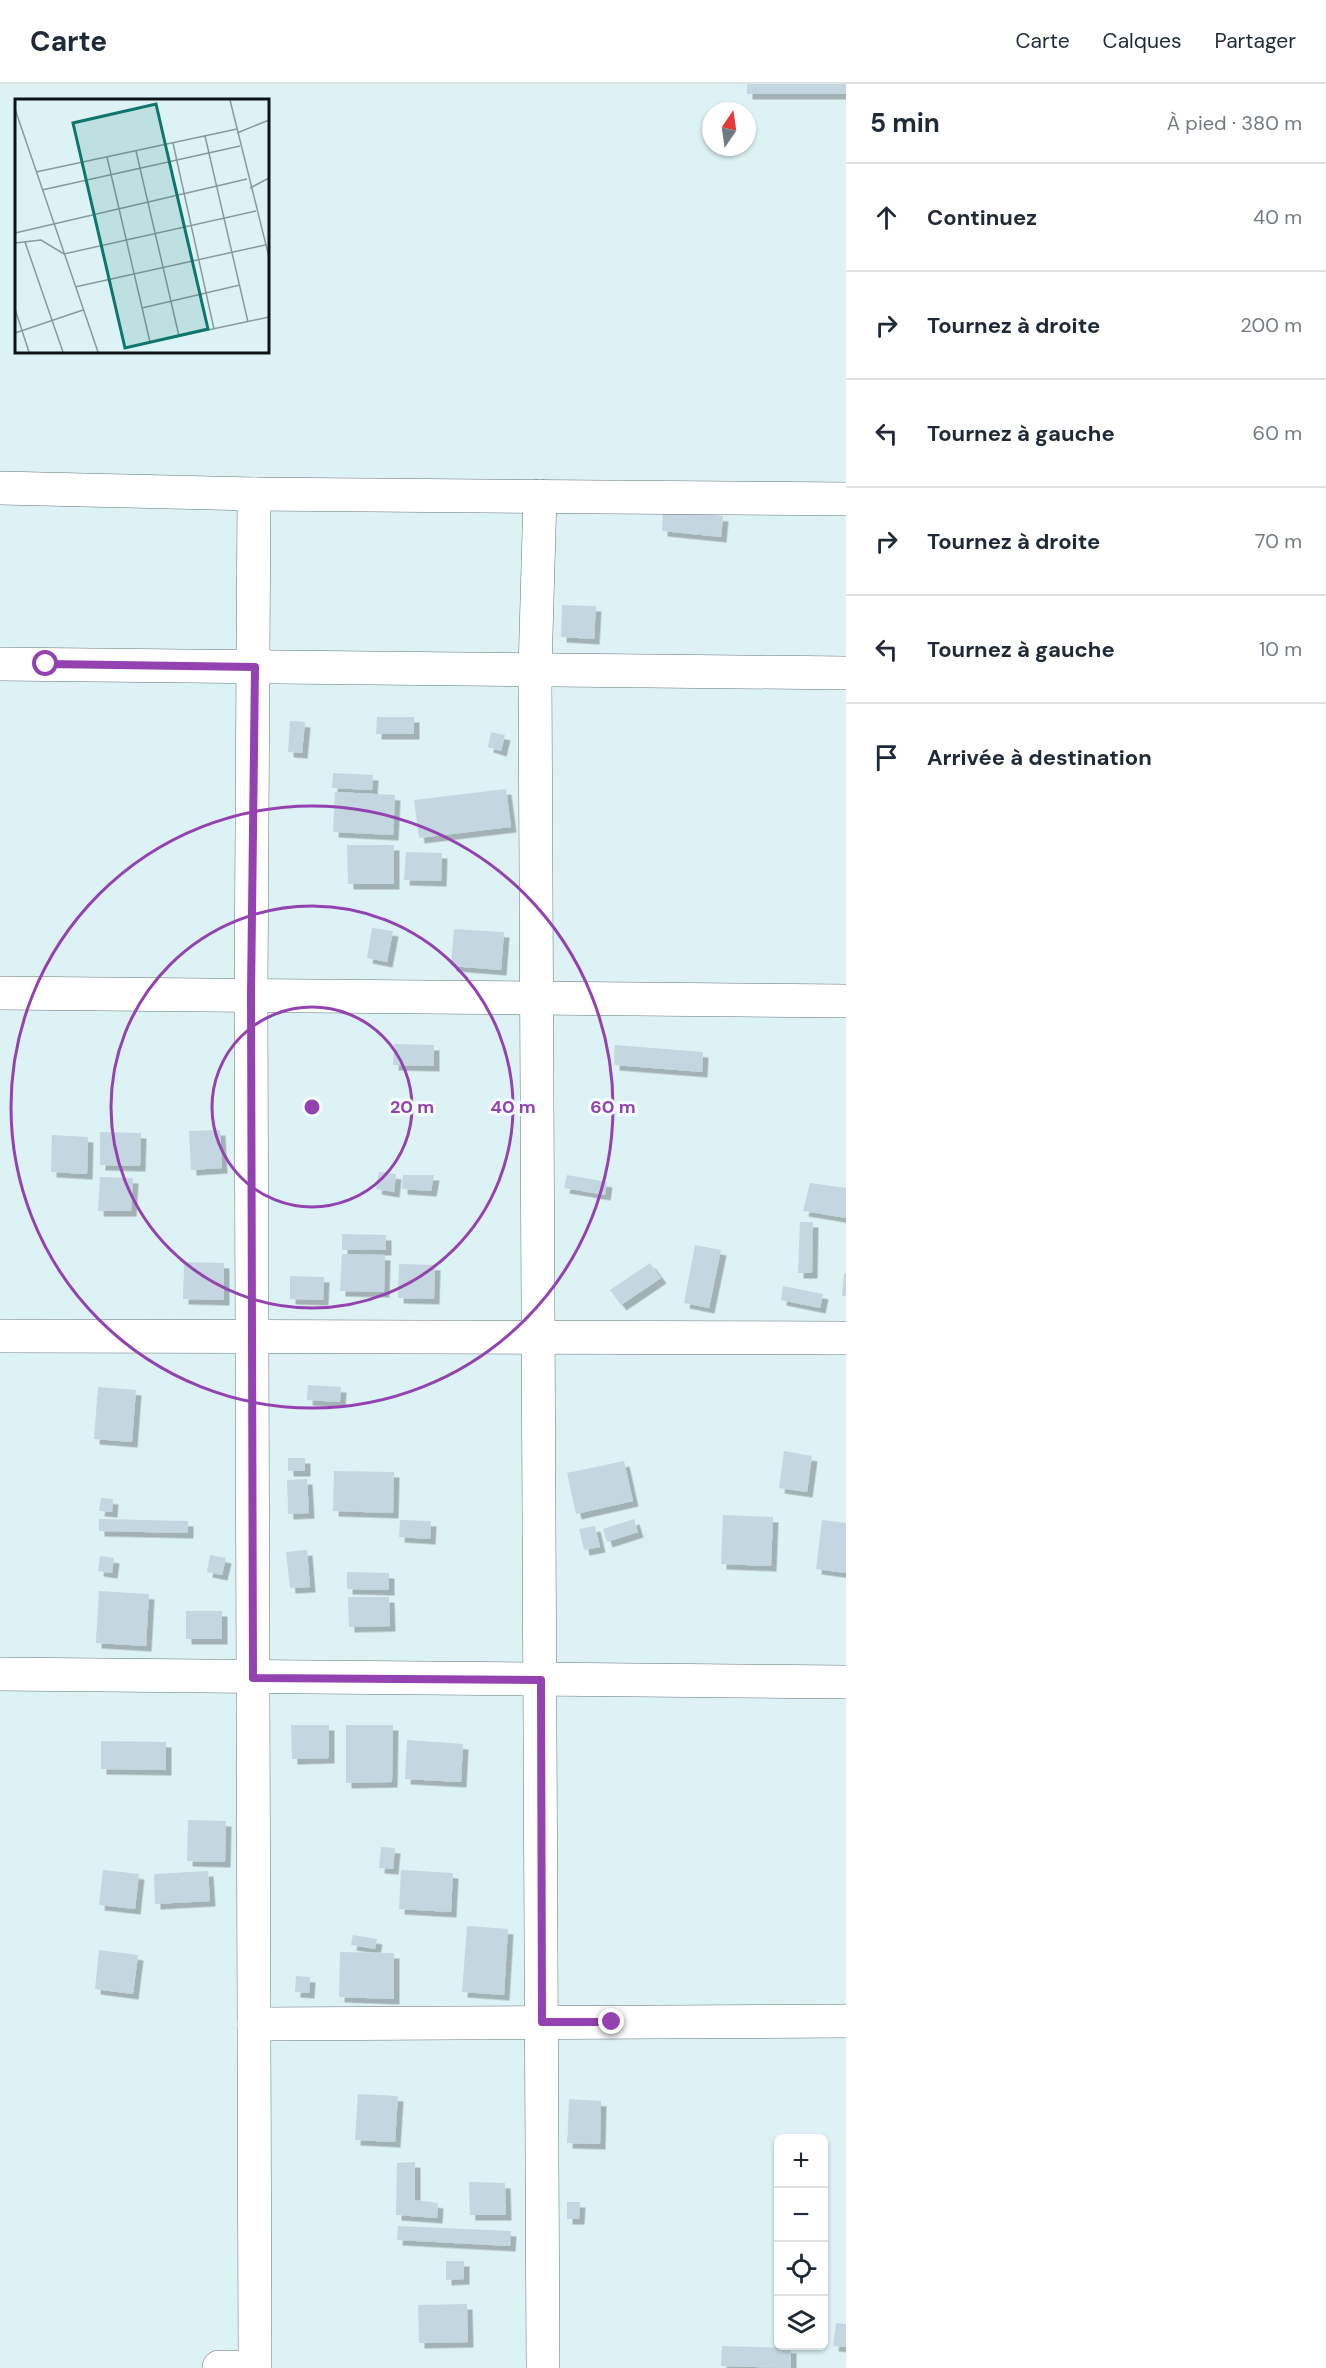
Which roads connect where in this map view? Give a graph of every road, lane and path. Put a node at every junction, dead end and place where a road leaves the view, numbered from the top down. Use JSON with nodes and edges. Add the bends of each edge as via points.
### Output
{"nodes":[{"id":1,"x":0,"y":488,"type":"edge"},
{"id":2,"x":254,"y":494,"type":"junction"},
{"id":3,"x":540,"y":496,"type":"junction"},
{"id":4,"x":846,"y":499,"type":"edge"},
{"id":5,"x":0,"y":664,"type":"edge"},
{"id":6,"x":255,"y":667,"type":"junction"},
{"id":7,"x":536,"y":670,"type":"junction"},
{"id":8,"x":846,"y":673,"type":"edge"},
{"id":9,"x":0,"y":993,"type":"edge"},
{"id":10,"x":251,"y":994,"type":"junction"},
{"id":11,"x":538,"y":998,"type":"junction"},
{"id":12,"x":846,"y":1001,"type":"edge"},
{"id":13,"x":0,"y":1336,"type":"edge"},
{"id":14,"x":252,"y":1338,"type":"junction"},
{"id":15,"x":540,"y":1338,"type":"junction"},
{"id":16,"x":846,"y":1338,"type":"edge"},
{"id":17,"x":0,"y":1674,"type":"edge"},
{"id":18,"x":253,"y":1678,"type":"junction"},
{"id":19,"x":541,"y":1680,"type":"junction"},
{"id":20,"x":846,"y":1682,"type":"edge"},
{"id":21,"x":846,"y":2021,"type":"edge"},
{"id":22,"x":542,"y":2022,"type":"junction"},
{"id":23,"x":254,"y":2024,"type":"junction"},
{"id":24,"x":219,"y":2367,"type":"edge"},
{"id":25,"x":254,"y":2368,"type":"edge"},
{"id":26,"x":543,"y":2368,"type":"edge"}],
"edges":[{"from":1,"to":2,"type":"street"},
{"from":2,"to":3,"type":"street"},
{"from":2,"to":6,"type":"street"},
{"from":3,"to":4,"type":"street"},
{"from":3,"to":7,"type":"street"},
{"from":5,"to":6,"type":"street"},
{"from":6,"to":7,"type":"street"},
{"from":6,"to":10,"type":"street"},
{"from":7,"to":8,"type":"street"},
{"from":7,"to":11,"type":"street"},
{"from":9,"to":10,"type":"street"},
{"from":10,"to":11,"type":"street"},
{"from":10,"to":14,"type":"street"},
{"from":11,"to":12,"type":"street"},
{"from":11,"to":15,"type":"street"},
{"from":13,"to":14,"type":"street"},
{"from":14,"to":15,"type":"street"},
{"from":14,"to":18,"type":"street"},
{"from":15,"to":16,"type":"street"},
{"from":15,"to":19,"type":"street"},
{"from":17,"to":18,"type":"street"},
{"from":18,"to":19,"type":"street"},
{"from":18,"to":23,"type":"street"},
{"from":19,"to":20,"type":"street"},
{"from":19,"to":22,"type":"street"},
{"from":21,"to":22,"type":"street"},
{"from":22,"to":23,"type":"street"},
{"from":22,"to":26,"type":"street"},
{"from":23,"to":25,"type":"street"},
{"from":24,"to":25,"type":"street"}]}
